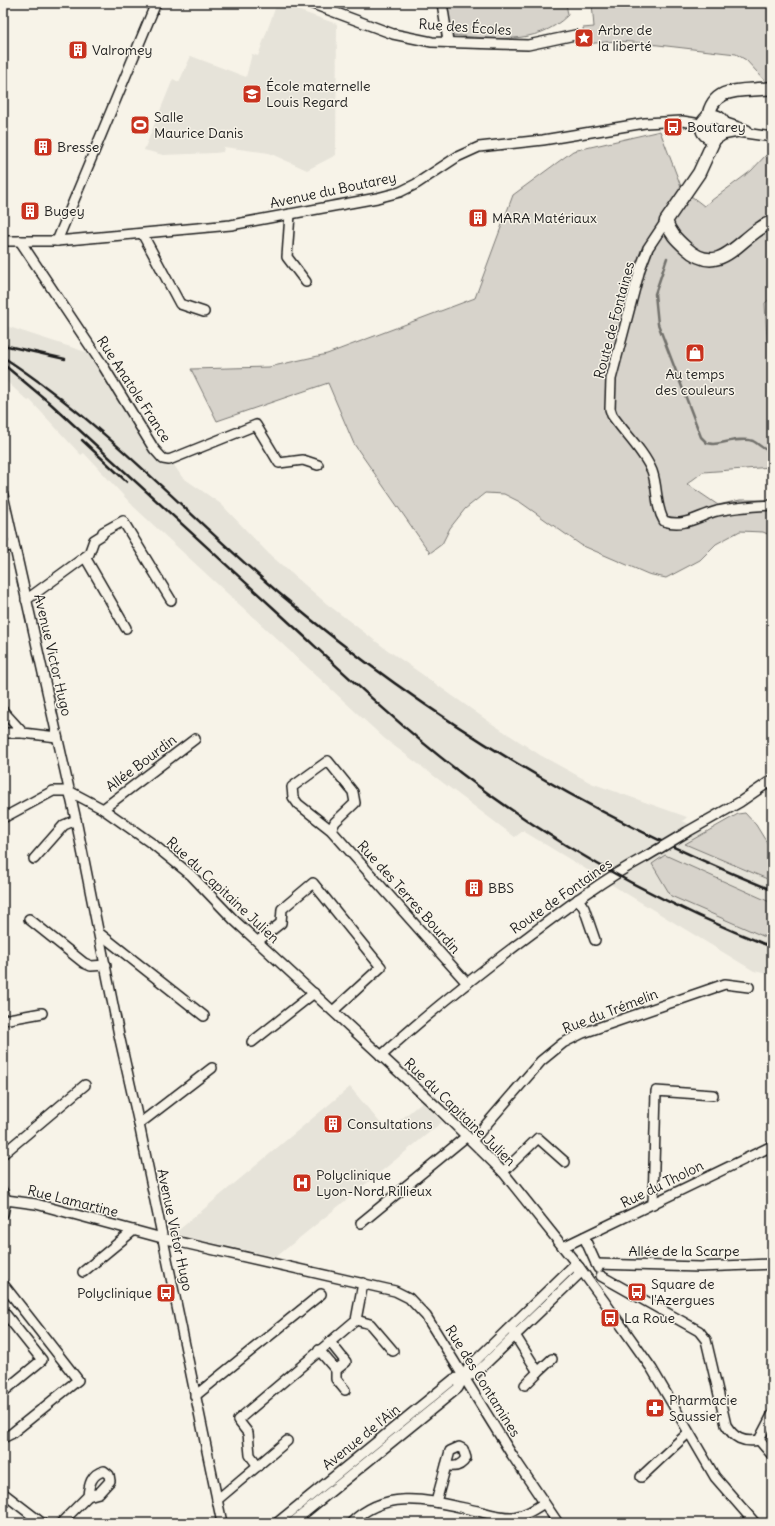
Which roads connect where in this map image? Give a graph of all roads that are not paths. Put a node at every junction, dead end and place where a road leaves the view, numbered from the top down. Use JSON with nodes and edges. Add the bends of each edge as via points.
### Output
{"nodes":[{"id":1,"x":156,"y":3,"type":"edge"},
{"id":2,"x":310,"y":3,"type":"edge"},
{"id":3,"x":442,"y":3,"type":"edge"},
{"id":4,"x":575,"y":35,"type":"dead end"},
{"id":5,"x":448,"y":42,"type":"junction"},
{"id":6,"x":772,"y":88,"type":"edge"},
{"id":7,"x":712,"y":126,"type":"junction"},
{"id":8,"x":772,"y":136,"type":"edge"},
{"id":9,"x":290,"y":214,"type":"junction"},
{"id":10,"x":666,"y":221,"type":"junction"},
{"id":11,"x":772,"y":222,"type":"edge"},
{"id":12,"x":143,"y":235,"type":"junction"},
{"id":13,"x":3,"y":241,"type":"edge"},
{"id":14,"x":20,"y":241,"type":"junction"},
{"id":15,"x":57,"y":241,"type":"junction"},
{"id":16,"x":306,"y":282,"type":"dead end"},
{"id":17,"x":204,"y":312,"type":"dead end"},
{"id":18,"x":318,"y":465,"type":"dead end"},
{"id":19,"x":3,"y":495,"type":"edge"},
{"id":20,"x":772,"y":505,"type":"edge"},
{"id":21,"x":14,"y":545,"type":"junction"},
{"id":22,"x":3,"y":548,"type":"edge"},
{"id":23,"x":85,"y":557,"type":"junction"},
{"id":24,"x":26,"y":600,"type":"junction"},
{"id":25,"x":171,"y":600,"type":"dead end"},
{"id":26,"x":126,"y":628,"type":"dead end"},
{"id":27,"x":3,"y":711,"type":"edge"},
{"id":28,"x":3,"y":733,"type":"edge"},
{"id":29,"x":22,"y":733,"type":"junction"},
{"id":30,"x":57,"y":737,"type":"junction"},
{"id":31,"x":195,"y":739,"type":"dead end"},
{"id":32,"x":772,"y":780,"type":"edge"},
{"id":33,"x":69,"y":791,"type":"junction"},
{"id":34,"x":104,"y":809,"type":"junction"},
{"id":35,"x":3,"y":818,"type":"edge"},
{"id":36,"x":76,"y":820,"type":"junction"},
{"id":37,"x":331,"y":830,"type":"junction"},
{"id":38,"x":34,"y":859,"type":"dead end"},
{"id":39,"x":578,"y":898,"type":"junction"},
{"id":40,"x":29,"y":919,"type":"dead end"},
{"id":41,"x":99,"y":933,"type":"junction"},
{"id":42,"x":595,"y":940,"type":"dead end"},
{"id":43,"x":258,"y":941,"type":"junction"},
{"id":44,"x":106,"y":965,"type":"junction"},
{"id":45,"x":467,"y":983,"type":"junction"},
{"id":46,"x":749,"y":987,"type":"dead end"},
{"id":47,"x":314,"y":993,"type":"junction"},
{"id":48,"x":333,"y":1011,"type":"junction"},
{"id":49,"x":42,"y":1013,"type":"dead end"},
{"id":50,"x":204,"y":1016,"type":"dead end"},
{"id":51,"x":3,"y":1020,"type":"edge"},
{"id":52,"x":252,"y":1042,"type":"dead end"},
{"id":53,"x":381,"y":1056,"type":"junction"},
{"id":54,"x":212,"y":1068,"type":"dead end"},
{"id":55,"x":85,"y":1085,"type":"dead end"},
{"id":56,"x":713,"y":1095,"type":"dead end"},
{"id":57,"x":139,"y":1124,"type":"junction"},
{"id":58,"x":470,"y":1139,"type":"junction"},
{"id":59,"x":772,"y":1146,"type":"edge"},
{"id":60,"x":3,"y":1154,"type":"edge"},
{"id":61,"x":565,"y":1162,"type":"dead end"},
{"id":62,"x":503,"y":1172,"type":"junction"},
{"id":63,"x":4,"y":1196,"type":"edge"},
{"id":64,"x":653,"y":1204,"type":"junction"},
{"id":65,"x":3,"y":1214,"type":"edge"},
{"id":66,"x":361,"y":1222,"type":"dead end"},
{"id":67,"x":134,"y":1230,"type":"junction"},
{"id":68,"x":584,"y":1237,"type":"junction"},
{"id":69,"x":162,"y":1238,"type":"junction"},
{"id":70,"x":563,"y":1247,"type":"junction"},
{"id":71,"x":596,"y":1264,"type":"junction"},
{"id":72,"x":772,"y":1264,"type":"edge"},
{"id":73,"x":579,"y":1267,"type":"junction"},
{"id":74,"x":83,"y":1272,"type":"dead end"},
{"id":75,"x":601,"y":1276,"type":"junction"},
{"id":76,"x":3,"y":1284,"type":"edge"},
{"id":77,"x":363,"y":1284,"type":"junction"},
{"id":78,"x":593,"y":1286,"type":"junction"},
{"id":79,"x":321,"y":1294,"type":"dead end"},
{"id":80,"x":3,"y":1311,"type":"edge"},
{"id":81,"x":356,"y":1320,"type":"junction"},
{"id":82,"x":513,"y":1331,"type":"junction"},
{"id":83,"x":330,"y":1342,"type":"junction"},
{"id":84,"x":320,"y":1350,"type":"junction"},
{"id":85,"x":55,"y":1351,"type":"junction"},
{"id":86,"x":393,"y":1351,"type":"dead end"},
{"id":87,"x":552,"y":1359,"type":"dead end"},
{"id":88,"x":42,"y":1360,"type":"junction"},
{"id":89,"x":336,"y":1370,"type":"junction"},
{"id":90,"x":538,"y":1372,"type":"junction"},
{"id":91,"x":464,"y":1377,"type":"junction"},
{"id":92,"x":525,"y":1385,"type":"dead end"},
{"id":93,"x":345,"y":1390,"type":"dead end"},
{"id":94,"x":3,"y":1392,"type":"edge"},
{"id":95,"x":195,"y":1396,"type":"junction"},
{"id":96,"x":772,"y":1415,"type":"edge"},
{"id":97,"x":688,"y":1432,"type":"junction"},
{"id":98,"x":3,"y":1435,"type":"edge"},
{"id":99,"x":759,"y":1440,"type":"junction"},
{"id":100,"x":287,"y":1441,"type":"dead end"},
{"id":101,"x":772,"y":1454,"type":"edge"},
{"id":102,"x":446,"y":1465,"type":"dead end"},
{"id":103,"x":258,"y":1466,"type":"junction"},
{"id":104,"x":641,"y":1477,"type":"dead end"},
{"id":105,"x":3,"y":1493,"type":"edge"},
{"id":106,"x":88,"y":1496,"type":"dead end"},
{"id":107,"x":217,"y":1500,"type":"junction"},
{"id":108,"x":436,"y":1502,"type":"junction"},
{"id":109,"x":544,"y":1502,"type":"junction"},
{"id":110,"x":496,"y":1519,"type":"edge"},
{"id":111,"x":42,"y":1523,"type":"edge"},
{"id":112,"x":62,"y":1523,"type":"edge"},
{"id":113,"x":222,"y":1523,"type":"edge"},
{"id":114,"x":277,"y":1523,"type":"edge"},
{"id":115,"x":292,"y":1523,"type":"edge"},
{"id":116,"x":351,"y":1523,"type":"edge"},
{"id":117,"x":558,"y":1523,"type":"edge"},
{"id":118,"x":755,"y":1523,"type":"edge"}],
"edges":[{"from":1,"to":15,"type":"street"},
{"from":2,"to":5,"type":"street","name":"Rue des Écoles","via":[[393,34],[432,42]]},
{"from":3,"to":5,"type":"street"},
{"from":4,"to":5,"type":"street","name":"Rue des Écoles","via":[[528,45]]},
{"from":6,"to":7,"type":"main road","via":[[744,91],[722,99]]},
{"from":7,"to":8,"type":"street","name":"Avenue du Boutarey"},
{"from":7,"to":9,"type":"street","name":"Avenue du Boutarey","via":[[682,121],[645,123],[543,140],[479,147],[457,157],[400,192]]},
{"from":7,"to":10,"type":"main road","via":[[704,160],[695,179]]},
{"from":9,"to":12,"type":"street","name":"Avenue du Boutarey","via":[[231,225]]},
{"from":9,"to":16,"type":"street","via":[[287,257]]},
{"from":10,"to":11,"type":"main road","via":[[669,230],[690,252],[710,259],[729,255],[758,228]]},
{"from":10,"to":20,"type":"street","name":"Route de Fontaines","via":[[648,248],[638,276],[610,379],[612,415],[640,451],[651,470],[657,487],[659,513],[664,521],[674,525],[684,524],[715,511],[741,506]]},
{"from":12,"to":15,"type":"street","name":"Avenue du Boutarey"},
{"from":12,"to":17,"type":"street","via":[[180,304]]},
{"from":13,"to":14,"type":"street","name":"Avenue du Boutarey"},
{"from":14,"to":15,"type":"street","name":"Avenue du Boutarey"},
{"from":14,"to":18,"type":"street","name":"Rue Anatole France","via":[[102,364],[154,449],[164,459],[169,460],[256,425],[279,463],[303,460]]},
{"from":19,"to":21,"type":"street","name":"Avenue Victor Hugo"},
{"from":21,"to":22,"type":"street"},
{"from":21,"to":24,"type":"street","name":"Avenue Victor Hugo"},
{"from":23,"to":24,"type":"street"},
{"from":23,"to":25,"type":"street","via":[[89,554],[94,540],[123,521]]},
{"from":23,"to":26,"type":"street"},
{"from":24,"to":30,"type":"street","name":"Avenue Victor Hugo"},
{"from":27,"to":29,"type":"street"},
{"from":28,"to":29,"type":"street"},
{"from":29,"to":30,"type":"street"},
{"from":30,"to":33,"type":"street","name":"Avenue Victor Hugo"},
{"from":31,"to":34,"type":"street","name":"Allée Bourdin"},
{"from":32,"to":39,"type":"street","name":"Route de Fontaines","bridge":true,"via":[[740,802],[614,874]]},
{"from":33,"to":34,"type":"street","name":"Rue du Capitaine Julien"},
{"from":33,"to":35,"type":"street","via":[[54,791]]},
{"from":33,"to":36,"type":"street","name":"Avenue Victor Hugo"},
{"from":34,"to":43,"type":"street","name":"Rue du Capitaine Julien","via":[[191,875]]},
{"from":36,"to":38,"type":"street","via":[[64,825]]},
{"from":36,"to":41,"type":"street","name":"Avenue Victor Hugo"},
{"from":37,"to":37,"type":"street","name":"Rue des Terres Bourdin","via":[[298,804],[293,797],[292,787],[328,761],[354,792],[355,803],[335,822]]},
{"from":37,"to":45,"type":"street","name":"Rue des Terres Bourdin"},
{"from":39,"to":42,"type":"street"},
{"from":39,"to":45,"type":"street","name":"Route de Fontaines"},
{"from":40,"to":44,"type":"street","via":[[84,963],[91,966]]},
{"from":41,"to":44,"type":"street","name":"Avenue Victor Hugo"},
{"from":41,"to":50,"type":"street"},
{"from":43,"to":47,"type":"street","name":"Rue du Capitaine Julien"},
{"from":43,"to":48,"type":"street","via":[[281,922],[282,909],[314,883],[381,967]]},
{"from":44,"to":57,"type":"street","name":"Avenue Victor Hugo"},
{"from":45,"to":53,"type":"street","name":"Route de Fontaines"},
{"from":46,"to":58,"type":"street","name":"Rue du Trémelin","via":[[725,984],[583,1033],[563,1043],[541,1061]]},
{"from":47,"to":48,"type":"street","name":"Rue du Capitaine Julien"},
{"from":47,"to":52,"type":"street"},
{"from":48,"to":53,"type":"street","name":"Rue du Capitaine Julien"},
{"from":49,"to":51,"type":"street"},
{"from":53,"to":58,"type":"street","name":"Rue du Capitaine Julien"},
{"from":54,"to":57,"type":"street"},
{"from":55,"to":60,"type":"street"},
{"from":56,"to":64,"type":"street","via":[[656,1091]]},
{"from":57,"to":69,"type":"street","name":"Avenue Victor Hugo"},
{"from":58,"to":62,"type":"street","name":"Rue du Capitaine Julien"},
{"from":58,"to":66,"type":"street","name":"Rue du Trémelin"},
{"from":59,"to":64,"type":"street","name":"Rue du Tholon"},
{"from":61,"to":62,"type":"street","via":[[538,1138]]},
{"from":62,"to":70,"type":"street","name":"Rue du Capitaine Julien"},
{"from":63,"to":65,"type":"street"},
{"from":63,"to":67,"type":"street","name":"Rue Lamartine"},
{"from":64,"to":68,"type":"street","name":"Rue du Tholon"},
{"from":67,"to":69,"type":"street","name":"Rue Lamartine"},
{"from":67,"to":74,"type":"street","name":"Rue Lamartine"},
{"from":68,"to":70,"type":"street","name":"Rue du Tholon"},
{"from":68,"to":71,"type":"street"},
{"from":69,"to":77,"type":"street","name":"Rue des Contamines"},
{"from":69,"to":95,"type":"street","name":"Avenue Victor Hugo"},
{"from":70,"to":73,"type":"street","name":"Rue du Capitaine Julien"},
{"from":71,"to":72,"type":"street","name":"Allée de la Scarpe","via":[[700,1267]]},
{"from":71,"to":75,"type":"street"},
{"from":73,"to":78,"type":"street","name":"Rue du Capitaine Julien"},
{"from":73,"to":82,"type":"street","name":"Avenue de l'Ain","via":[[572,1267]]},
{"from":75,"to":78,"type":"street"},
{"from":75,"to":99,"type":"street","via":[[699,1331],[706,1340],[726,1425],[733,1435],[741,1440]]},
{"from":76,"to":85,"type":"street"},
{"from":77,"to":81,"type":"street"},
{"from":77,"to":91,"type":"street","name":"Rue des Contamines","via":[[395,1291],[418,1306]]},
{"from":78,"to":97,"type":"street","name":"Rue du Capitaine Julien","via":[[652,1369]]},
{"from":79,"to":95,"type":"street"},
{"from":80,"to":88,"type":"street"},
{"from":81,"to":83,"type":"street"},
{"from":81,"to":86,"type":"street","via":[[370,1324]]},
{"from":82,"to":90,"type":"street"},
{"from":82,"to":91,"type":"street","name":"Avenue de l'Ain","via":[[469,1367]]},
{"from":83,"to":84,"type":"street"},
{"from":83,"to":89,"type":"street","via":[[346,1362]]},
{"from":84,"to":89,"type":"street"},
{"from":84,"to":103,"type":"street","via":[[238,1420],[248,1433],[250,1455]]},
{"from":85,"to":88,"type":"street"},
{"from":85,"to":98,"type":"street","via":[[78,1380],[11,1434],[5,1437]]},
{"from":87,"to":90,"type":"street"},
{"from":88,"to":94,"type":"street"},
{"from":89,"to":93,"type":"street","via":[[336,1379]]},
{"from":90,"to":92,"type":"street"},
{"from":91,"to":109,"type":"street","name":"Rue des Contamines"},
{"from":91,"to":114,"type":"street","name":"Avenue de l'Ain","via":[[454,1379]]},
{"from":91,"to":115,"type":"street","name":"Avenue de l'Ain","via":[[458,1388]]},
{"from":95,"to":107,"type":"street","name":"Avenue Victor Hugo"},
{"from":96,"to":99,"type":"street"},
{"from":97,"to":104,"type":"street"},
{"from":97,"to":118,"type":"street","name":"Rue du Capitaine Julien","via":[[715,1477]]},
{"from":99,"to":101,"type":"street"},
{"from":100,"to":103,"type":"street"},
{"from":102,"to":108,"type":"street"},
{"from":103,"to":107,"type":"street"},
{"from":105,"to":111,"type":"street"},
{"from":106,"to":112,"type":"street"},
{"from":107,"to":113,"type":"street","name":"Avenue Victor Hugo"},
{"from":108,"to":110,"type":"street"},
{"from":108,"to":116,"type":"street","via":[[414,1499],[387,1503],[364,1513]]},
{"from":109,"to":110,"type":"street","via":[[521,1515]]},
{"from":109,"to":117,"type":"street","name":"Rue des Contamines"}]}
